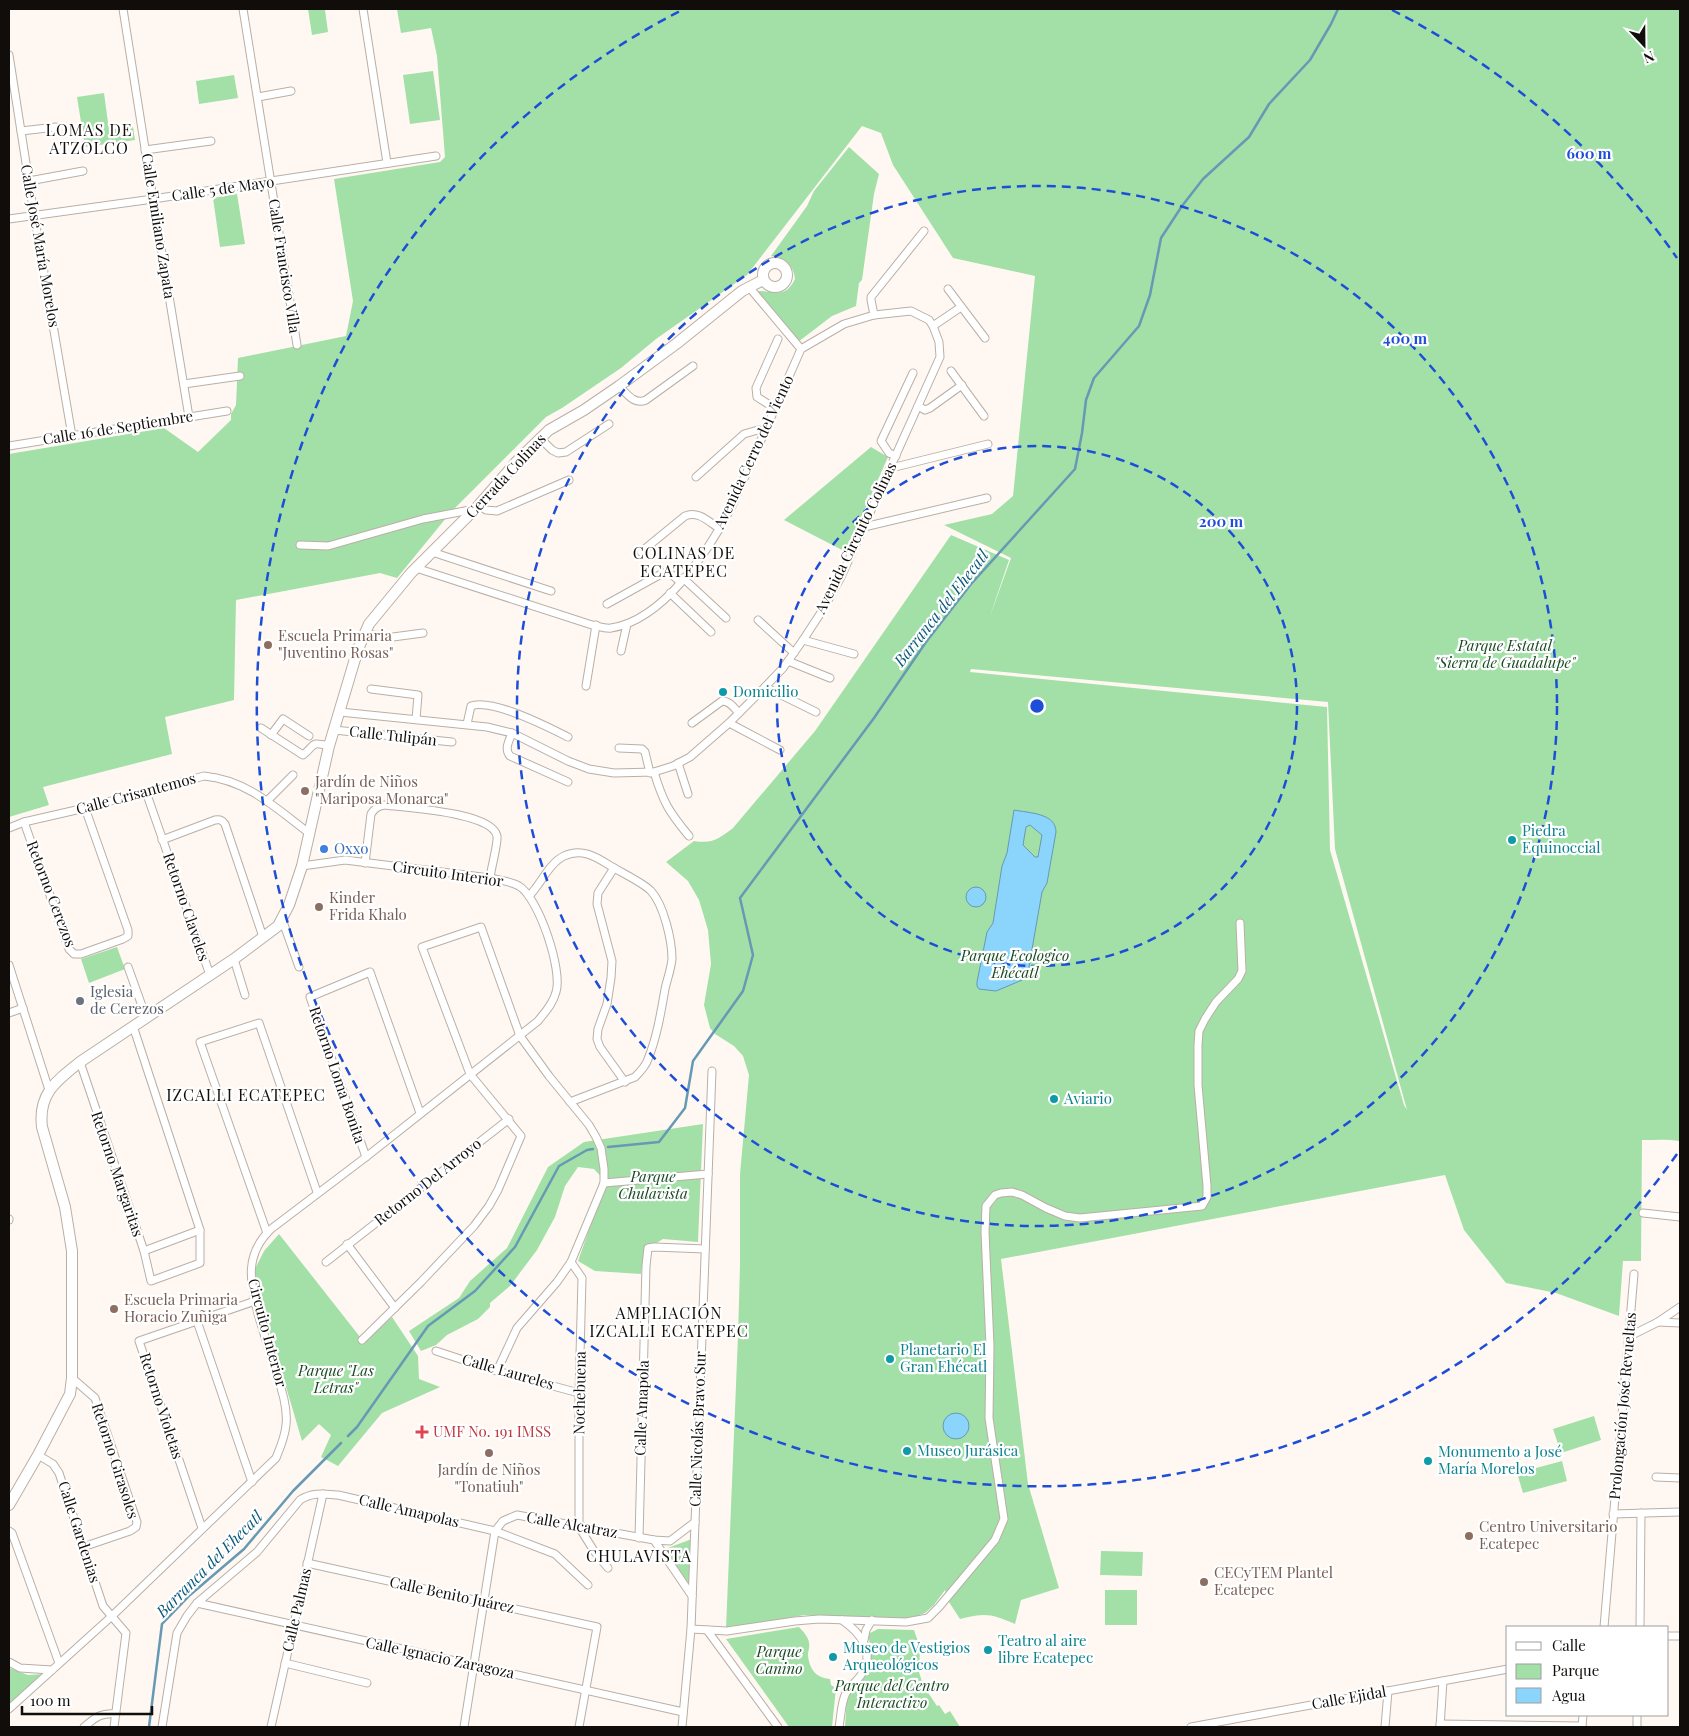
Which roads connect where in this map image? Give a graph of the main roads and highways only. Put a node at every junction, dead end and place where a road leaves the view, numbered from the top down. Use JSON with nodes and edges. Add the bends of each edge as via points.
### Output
{"nodes":[{"id":1,"x":763,"y":280,"type":"dead end"},
{"id":2,"x":10,"y":1501,"type":"edge"}],
"edges":[{"from":1,"to":2,"type":"main road","name":"Cerrada Colinas","via":[[742,291],[619,386],[549,430],[416,568],[369,624],[358,649],[329,746],[302,866],[278,926],[80,1062],[49,1090],[40,1115],[65,1207],[72,1251],[72,1378],[70,1394]]}]}
